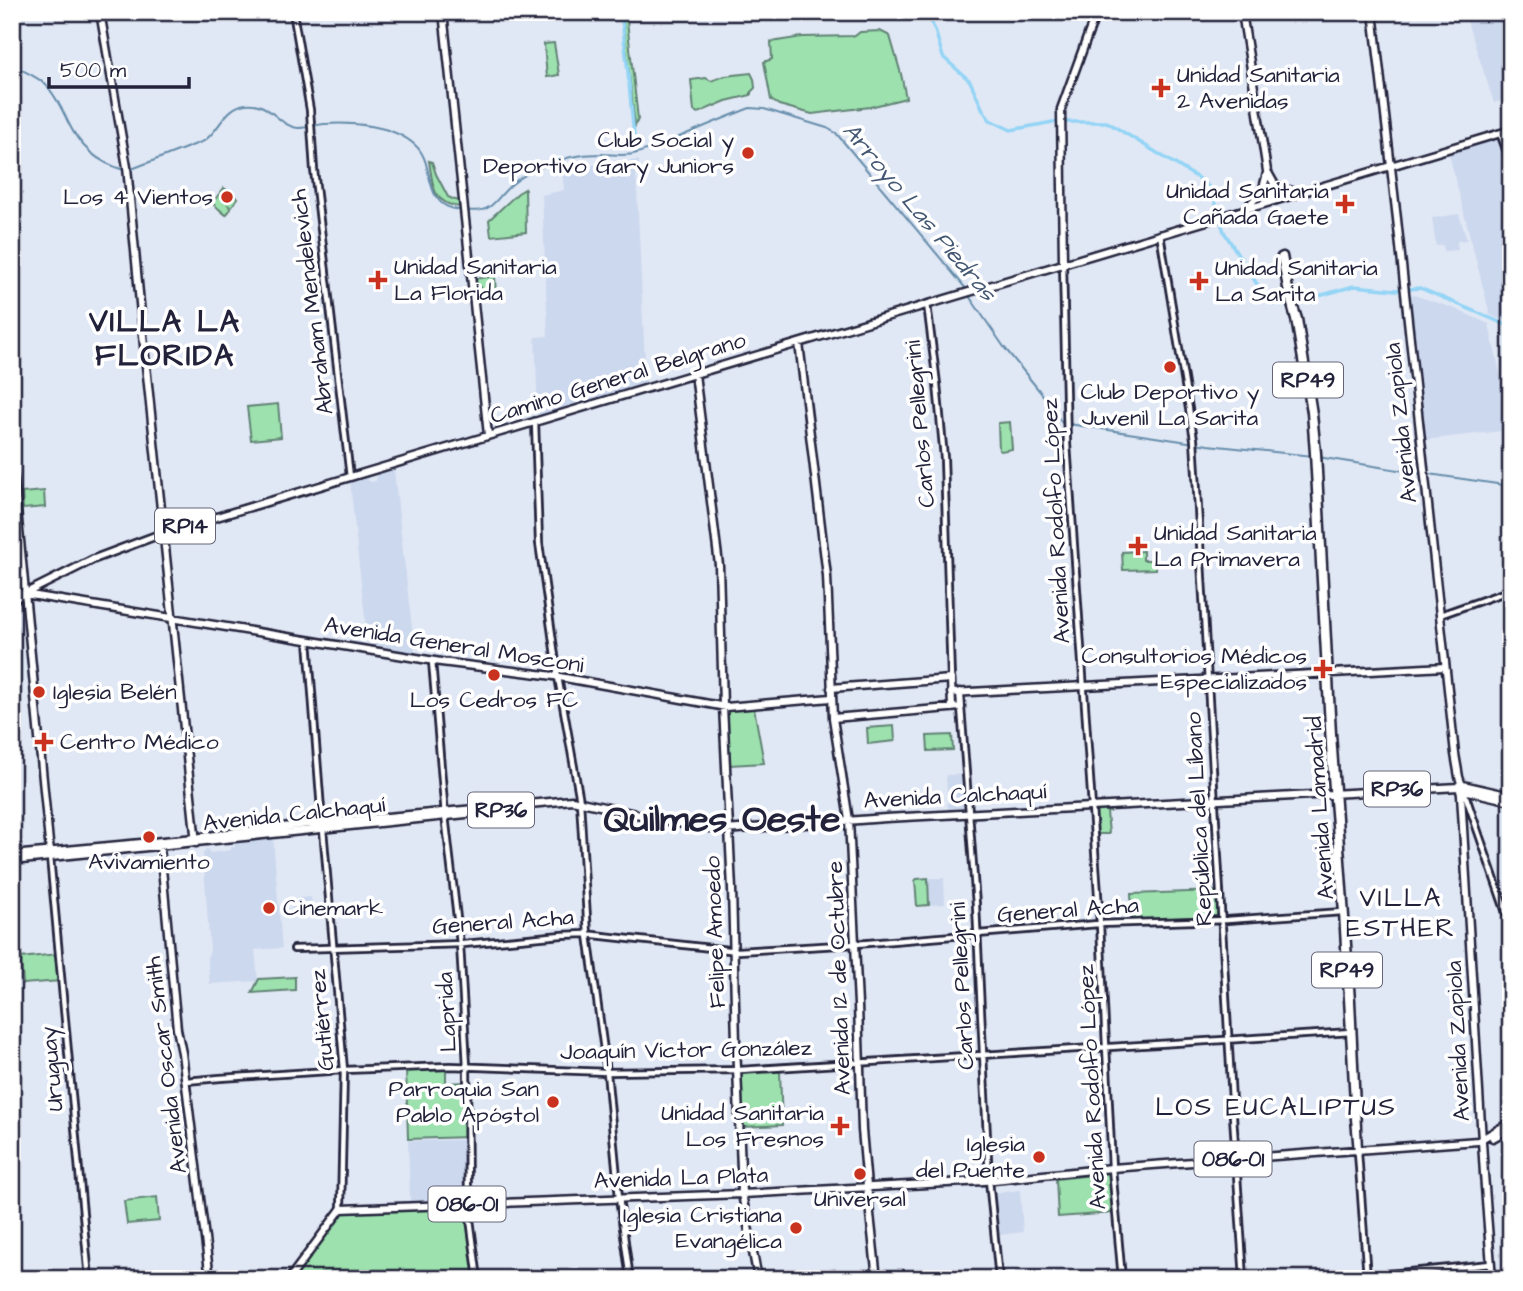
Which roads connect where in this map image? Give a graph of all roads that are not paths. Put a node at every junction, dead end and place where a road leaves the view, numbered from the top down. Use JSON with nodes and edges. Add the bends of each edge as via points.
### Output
{"nodes":[{"id":1,"x":100,"y":12,"type":"edge"},
{"id":2,"x":293,"y":12,"type":"edge"},
{"id":3,"x":443,"y":12,"type":"edge"},
{"id":4,"x":1098,"y":12,"type":"edge"},
{"id":5,"x":1242,"y":12,"type":"edge"},
{"id":6,"x":1374,"y":12,"type":"edge"},
{"id":7,"x":1511,"y":130,"type":"edge"},
{"id":8,"x":1500,"y":133,"type":"junction"},
{"id":9,"x":1511,"y":163,"type":"edge"},
{"id":10,"x":1391,"y":166,"type":"junction"},
{"id":11,"x":1267,"y":171,"type":"junction"},
{"id":12,"x":1277,"y":187,"type":"junction"},
{"id":13,"x":1307,"y":191,"type":"junction"},
{"id":14,"x":1262,"y":192,"type":"junction"},
{"id":15,"x":1277,"y":200,"type":"junction"},
{"id":16,"x":1268,"y":202,"type":"junction"},
{"id":17,"x":1241,"y":210,"type":"junction"},
{"id":18,"x":1160,"y":234,"type":"junction"},
{"id":19,"x":1282,"y":257,"type":"dead end"},
{"id":20,"x":1063,"y":264,"type":"junction"},
{"id":21,"x":927,"y":304,"type":"junction"},
{"id":22,"x":799,"y":342,"type":"junction"},
{"id":23,"x":695,"y":374,"type":"junction"},
{"id":24,"x":535,"y":421,"type":"junction"},
{"id":25,"x":488,"y":435,"type":"junction"},
{"id":26,"x":12,"y":457,"type":"edge"},
{"id":27,"x":350,"y":477,"type":"junction"},
{"id":28,"x":163,"y":533,"type":"junction"},
{"id":29,"x":1511,"y":590,"type":"edge"},
{"id":30,"x":12,"y":591,"type":"edge"},
{"id":31,"x":25,"y":593,"type":"junction"},
{"id":32,"x":12,"y":600,"type":"edge"},
{"id":33,"x":1440,"y":615,"type":"junction"},
{"id":34,"x":173,"y":618,"type":"junction"},
{"id":35,"x":308,"y":640,"type":"junction"},
{"id":36,"x":432,"y":661,"type":"junction"},
{"id":37,"x":1445,"y":667,"type":"junction"},
{"id":38,"x":1327,"y":673,"type":"junction"},
{"id":39,"x":558,"y":677,"type":"junction"},
{"id":40,"x":951,"y":679,"type":"junction"},
{"id":41,"x":1208,"y":680,"type":"junction"},
{"id":42,"x":1084,"y":687,"type":"junction"},
{"id":43,"x":831,"y":688,"type":"junction"},
{"id":44,"x":951,"y":693,"type":"junction"},
{"id":45,"x":960,"y":693,"type":"junction"},
{"id":46,"x":831,"y":698,"type":"junction"},
{"id":47,"x":723,"y":706,"type":"junction"},
{"id":48,"x":961,"y":707,"type":"junction"},
{"id":49,"x":951,"y":708,"type":"junction"},
{"id":50,"x":833,"y":718,"type":"junction"},
{"id":51,"x":1462,"y":787,"type":"junction"},
{"id":52,"x":1335,"y":793,"type":"junction"},
{"id":53,"x":1511,"y":799,"type":"edge"},
{"id":54,"x":1216,"y":800,"type":"junction"},
{"id":55,"x":580,"y":801,"type":"junction"},
{"id":56,"x":1092,"y":806,"type":"junction"},
{"id":57,"x":445,"y":813,"type":"junction"},
{"id":58,"x":971,"y":813,"type":"junction"},
{"id":59,"x":849,"y":820,"type":"junction"},
{"id":60,"x":323,"y":825,"type":"junction"},
{"id":61,"x":729,"y":830,"type":"junction"},
{"id":62,"x":181,"y":839,"type":"junction"},
{"id":63,"x":206,"y":839,"type":"junction"},
{"id":64,"x":196,"y":840,"type":"junction"},
{"id":65,"x":160,"y":845,"type":"junction"},
{"id":66,"x":50,"y":854,"type":"junction"},
{"id":67,"x":12,"y":855,"type":"edge"},
{"id":68,"x":12,"y":861,"type":"edge"},
{"id":69,"x":1343,"y":912,"type":"junction"},
{"id":70,"x":1223,"y":920,"type":"junction"},
{"id":71,"x":1100,"y":924,"type":"junction"},
{"id":72,"x":1511,"y":928,"type":"edge"},
{"id":73,"x":588,"y":934,"type":"junction"},
{"id":74,"x":978,"y":934,"type":"junction"},
{"id":75,"x":460,"y":944,"type":"junction"},
{"id":76,"x":856,"y":944,"type":"junction"},
{"id":77,"x":333,"y":948,"type":"junction"},
{"id":78,"x":294,"y":949,"type":"dead end"},
{"id":79,"x":734,"y":951,"type":"junction"},
{"id":80,"x":1352,"y":1032,"type":"junction"},
{"id":81,"x":1229,"y":1040,"type":"junction"},
{"id":82,"x":1106,"y":1046,"type":"junction"},
{"id":83,"x":983,"y":1055,"type":"junction"},
{"id":84,"x":860,"y":1063,"type":"junction"},
{"id":85,"x":467,"y":1066,"type":"junction"},
{"id":86,"x":344,"y":1070,"type":"junction"},
{"id":87,"x":737,"y":1070,"type":"junction"},
{"id":88,"x":607,"y":1072,"type":"junction"},
{"id":89,"x":186,"y":1081,"type":"junction"},
{"id":90,"x":1511,"y":1122,"type":"edge"},
{"id":91,"x":1511,"y":1128,"type":"edge"},
{"id":92,"x":1482,"y":1142,"type":"junction"},
{"id":93,"x":1358,"y":1151,"type":"junction"},
{"id":94,"x":1236,"y":1160,"type":"junction"},
{"id":95,"x":1111,"y":1169,"type":"junction"},
{"id":96,"x":989,"y":1180,"type":"junction"},
{"id":97,"x":866,"y":1186,"type":"junction"},
{"id":98,"x":742,"y":1194,"type":"junction"},
{"id":99,"x":619,"y":1198,"type":"junction"},
{"id":100,"x":468,"y":1204,"type":"junction"},
{"id":101,"x":341,"y":1209,"type":"junction"},
{"id":102,"x":1491,"y":1264,"type":"junction"},
{"id":103,"x":1367,"y":1278,"type":"edge"},
{"id":104,"x":89,"y":1279,"type":"edge"},
{"id":105,"x":209,"y":1279,"type":"edge"},
{"id":106,"x":289,"y":1279,"type":"edge"},
{"id":107,"x":478,"y":1279,"type":"edge"},
{"id":108,"x":630,"y":1279,"type":"edge"},
{"id":109,"x":758,"y":1279,"type":"edge"},
{"id":110,"x":877,"y":1279,"type":"edge"},
{"id":111,"x":999,"y":1279,"type":"edge"},
{"id":112,"x":1122,"y":1279,"type":"edge"},
{"id":113,"x":1244,"y":1279,"type":"edge"},
{"id":114,"x":1338,"y":1279,"type":"edge"},
{"id":115,"x":1492,"y":1279,"type":"edge"}],
"edges":[{"from":1,"to":28,"type":"main road","via":[[127,167]]},
{"from":2,"to":27,"type":"street","name":"Abraham Mendelevich","via":[[310,110]]},
{"from":3,"to":25,"type":"main road"},
{"from":4,"to":20,"type":"main road","via":[[1061,107]]},
{"from":5,"to":11,"type":"main road"},
{"from":6,"to":10,"type":"main road","name":"Avenida Zapiola"},
{"from":7,"to":8,"type":"main road"},
{"from":8,"to":9,"type":"street"},
{"from":8,"to":10,"type":"main road"},
{"from":10,"to":13,"type":"main road"},
{"from":10,"to":33,"type":"main road","name":"Avenida Zapiola"},
{"from":11,"to":12,"type":"main road"},
{"from":11,"to":14,"type":"main road"},
{"from":12,"to":13,"type":"main road"},
{"from":12,"to":14,"type":"main road"},
{"from":12,"to":15,"type":"main road"},
{"from":13,"to":15,"type":"main road"},
{"from":14,"to":16,"type":"main road","via":[[1261,198]]},
{"from":14,"to":17,"type":"main road","name":"Camino General Belgrano","number":"RP14"},
{"from":15,"to":16,"type":"main road"},
{"from":16,"to":17,"type":"main road","name":"Camino General Belgrano","number":"RP14"},
{"from":17,"to":18,"type":"main road","name":"Camino General Belgrano","number":"RP14"},
{"from":18,"to":20,"type":"main road","name":"Camino General Belgrano","number":"RP14"},
{"from":18,"to":41,"type":"street","name":"República del Líbano","via":[[1194,439]]},
{"from":19,"to":38,"type":"main road","name":"Avenida Lamadrid","number":"RP49","via":[[1298,319],[1313,414]]},
{"from":20,"to":21,"type":"main road","name":"Camino General Belgrano","number":"RP14"},
{"from":20,"to":42,"type":"street","name":"Avenida Rodolfo López","via":[[1066,428]]},
{"from":21,"to":22,"type":"main road","name":"Camino General Belgrano","number":"RP14"},
{"from":21,"to":40,"type":"street","name":"Carlos Pellegrini","via":[[944,458]]},
{"from":22,"to":23,"type":"main road","name":"Camino General Belgrano","number":"RP14"},
{"from":22,"to":43,"type":"main road","name":"Avenida 12 de Octubre","via":[[827,572]]},
{"from":23,"to":24,"type":"main road","name":"Camino General Belgrano","number":"RP14"},
{"from":23,"to":47,"type":"main road","name":"Felipe Amoedo","via":[[719,565]]},
{"from":24,"to":25,"type":"main road","name":"Camino General Belgrano","number":"RP14"},
{"from":24,"to":39,"type":"street","via":[[539,543]]},
{"from":25,"to":27,"type":"main road","name":"Camino General Belgrano","number":"RP14"},
{"from":26,"to":31,"type":"main road"},
{"from":27,"to":28,"type":"main road","name":"Camino General Belgrano","number":"RP14"},
{"from":28,"to":31,"type":"main road","name":"Camino General Belgrano","number":"RP14","via":[[94,559]]},
{"from":28,"to":34,"type":"main road"},
{"from":29,"to":33,"type":"street"},
{"from":30,"to":31,"type":"main road","name":"Avenida General Mosconi"},
{"from":31,"to":32,"type":"main road","name":"Camino General Belgrano","number":"RP14"},
{"from":31,"to":34,"type":"main road","name":"Avenida General Mosconi"},
{"from":31,"to":66,"type":"main road"},
{"from":33,"to":37,"type":"main road","name":"Avenida Zapiola"},
{"from":34,"to":35,"type":"main road","name":"Avenida General Mosconi"},
{"from":34,"to":64,"type":"main road"},
{"from":35,"to":36,"type":"main road","name":"Avenida General Mosconi"},
{"from":35,"to":60,"type":"street","name":"Gutiérrez"},
{"from":36,"to":39,"type":"main road","name":"Avenida General Mosconi"},
{"from":36,"to":57,"type":"street","name":"Laprida"},
{"from":37,"to":38,"type":"main road"},
{"from":37,"to":51,"type":"main road","name":"Avenida Zapiola"},
{"from":38,"to":41,"type":"main road"},
{"from":38,"to":52,"type":"main road","name":"Avenida Lamadrid","number":"RP49"},
{"from":39,"to":47,"type":"main road","name":"Avenida General Mosconi"},
{"from":39,"to":55,"type":"street"},
{"from":40,"to":43,"type":"main road"},
{"from":40,"to":44,"type":"main road","name":"Carlos Pellegrini"},
{"from":41,"to":42,"type":"main road"},
{"from":41,"to":54,"type":"street","name":"República del Líbano"},
{"from":42,"to":45,"type":"main road"},
{"from":42,"to":56,"type":"street","name":"Avenida Rodolfo López"},
{"from":43,"to":46,"type":"main road","name":"Avenida 12 de Octubre"},
{"from":44,"to":45,"type":"main road"},
{"from":44,"to":49,"type":"main road","name":"Carlos Pellegrini"},
{"from":45,"to":48,"type":"main road","name":"Carlos Pellegrini"},
{"from":46,"to":47,"type":"main road","name":"Avenida General Mosconi"},
{"from":46,"to":50,"type":"main road","name":"Avenida 12 de Octubre"},
{"from":47,"to":61,"type":"main road","name":"Felipe Amoedo"},
{"from":48,"to":49,"type":"main road"},
{"from":48,"to":58,"type":"street","name":"Carlos Pellegrini"},
{"from":49,"to":50,"type":"main road"},
{"from":50,"to":59,"type":"main road","name":"Avenida 12 de Octubre"},
{"from":51,"to":52,"type":"main road","number":"RP36"},
{"from":51,"to":53,"type":"main road","number":"RP36"},
{"from":51,"to":72,"type":"street"},
{"from":51,"to":92,"type":"main road","name":"Avenida Zapiola"},
{"from":52,"to":54,"type":"main road","name":"Avenida Calchaquí","number":"RP36"},
{"from":52,"to":69,"type":"main road","name":"Avenida Lamadrid","number":"RP49"},
{"from":52,"to":80,"type":"main road","name":"Avenida Lamadrid","number":"RP49"},
{"from":54,"to":56,"type":"main road","name":"Avenida Calchaquí","number":"RP36"},
{"from":54,"to":70,"type":"street","name":"República del Líbano"},
{"from":55,"to":57,"type":"main road","name":"Avenida Calchaquí","number":"RP36"},
{"from":55,"to":61,"type":"main road","name":"Avenida Calchaquí","number":"RP36"},
{"from":55,"to":73,"type":"street"},
{"from":56,"to":58,"type":"main road","name":"Avenida Calchaquí","number":"RP36"},
{"from":56,"to":71,"type":"street","name":"Avenida Rodolfo López"},
{"from":57,"to":60,"type":"main road","name":"Avenida Calchaquí","number":"RP36"},
{"from":57,"to":75,"type":"street","name":"Laprida"},
{"from":58,"to":59,"type":"main road","name":"Avenida Calchaquí","number":"RP36"},
{"from":58,"to":74,"type":"street","name":"Carlos Pellegrini"},
{"from":59,"to":61,"type":"main road","name":"Avenida Calchaquí","number":"RP36"},
{"from":59,"to":76,"type":"main road","name":"Avenida 12 de Octubre"},
{"from":60,"to":63,"type":"main road","name":"Avenida Calchaquí","number":"RP36"},
{"from":60,"to":63,"type":"main road","name":"Avenida Calchaquí","number":"RP36","via":[[208,835]]},
{"from":60,"to":77,"type":"street","name":"Gutiérrez"},
{"from":61,"to":79,"type":"main road","name":"Felipe Amoedo"},
{"from":62,"to":64,"type":"main road","name":"Avenida Calchaquí","number":"RP36"},
{"from":62,"to":65,"type":"main road"},
{"from":62,"to":66,"type":"main road","name":"Avenida Calchaquí","number":"RP36"},
{"from":63,"to":64,"type":"main road","name":"Avenida Calchaquí","number":"RP36"},
{"from":64,"to":65,"type":"main road","name":"Avenida Calchaquí","number":"RP36"},
{"from":65,"to":66,"type":"main road","name":"Avenida Calchaquí","number":"RP36"},
{"from":65,"to":89,"type":"main road","name":"Avenida Oscar Smith","via":[[177,1032]]},
{"from":66,"to":67,"type":"main road","name":"Avenida Calchaquí","number":"RP36"},
{"from":66,"to":68,"type":"main road","name":"Avenida Calchaquí","number":"RP36"},
{"from":66,"to":104,"type":"street","name":"Uruguay"},
{"from":69,"to":70,"type":"street","name":"General Acha"},
{"from":69,"to":80,"type":"main road","name":"Avenida Lamadrid","number":"RP49"},
{"from":70,"to":71,"type":"street","name":"General Acha"},
{"from":70,"to":81,"type":"street","name":"República del Líbano"},
{"from":71,"to":74,"type":"street","name":"General Acha"},
{"from":71,"to":82,"type":"street","name":"Avenida Rodolfo López"},
{"from":73,"to":75,"type":"street","name":"General Acha"},
{"from":73,"to":79,"type":"street","name":"General Acha"},
{"from":73,"to":88,"type":"street"},
{"from":74,"to":76,"type":"street","name":"General Acha"},
{"from":74,"to":83,"type":"street","name":"Carlos Pellegrini"},
{"from":75,"to":77,"type":"street","name":"General Acha"},
{"from":75,"to":85,"type":"street","name":"Laprida"},
{"from":76,"to":79,"type":"street","name":"General Acha"},
{"from":76,"to":84,"type":"main road","name":"Avenida 12 de Octubre"},
{"from":77,"to":78,"type":"street","name":"General Acha"},
{"from":77,"to":86,"type":"street","name":"Gutiérrez"},
{"from":79,"to":87,"type":"main road","name":"Felipe Amoedo"},
{"from":80,"to":81,"type":"street","name":"Joaquín Víctor González"},
{"from":80,"to":93,"type":"main road","name":"Avenida Lamadrid","number":"RP49"},
{"from":81,"to":82,"type":"street","name":"Joaquín Víctor González"},
{"from":81,"to":94,"type":"street","name":"República del Líbano"},
{"from":82,"to":83,"type":"street","name":"Joaquín Víctor González"},
{"from":82,"to":95,"type":"street","name":"Avenida Rodolfo López"},
{"from":83,"to":84,"type":"street","name":"Joaquín Víctor González"},
{"from":83,"to":96,"type":"street","name":"Carlos Pellegrini"},
{"from":84,"to":87,"type":"street","name":"Joaquín Víctor González"},
{"from":84,"to":97,"type":"main road","name":"Avenida 12 de Octubre"},
{"from":85,"to":86,"type":"street","name":"Joaquín Víctor González"},
{"from":85,"to":88,"type":"street","name":"Joaquín Víctor González"},
{"from":85,"to":100,"type":"street","name":"Laprida"},
{"from":86,"to":89,"type":"street","name":"Joaquín Víctor González"},
{"from":86,"to":101,"type":"street","name":"Gutiérrez"},
{"from":87,"to":88,"type":"street","name":"Joaquín Víctor González"},
{"from":87,"to":98,"type":"main road","name":"Felipe Amoedo"},
{"from":88,"to":99,"type":"street"},
{"from":89,"to":105,"type":"main road","name":"Avenida Oscar Smith"},
{"from":90,"to":92,"type":"main road","number":"086-01"},
{"from":91,"to":92,"type":"main road","number":"086-01"},
{"from":92,"to":93,"type":"main road","number":"086-01"},
{"from":92,"to":102,"type":"main road","name":"Avenida Zapiola"},
{"from":93,"to":94,"type":"main road","name":"Avenida La Plata","number":"086-01"},
{"from":93,"to":103,"type":"street","name":"Avenida Lamadrid","number":"RP49"},
{"from":94,"to":95,"type":"main road","name":"Avenida La Plata","number":"086-01"},
{"from":94,"to":113,"type":"street","name":"República del Líbano"},
{"from":95,"to":96,"type":"main road","name":"Avenida La Plata","number":"086-01"},
{"from":95,"to":112,"type":"street","name":"Avenida Rodolfo López"},
{"from":96,"to":97,"type":"main road","name":"Avenida La Plata","number":"086-01"},
{"from":96,"to":111,"type":"street","name":"Carlos Pellegrini"},
{"from":97,"to":98,"type":"main road","name":"Avenida La Plata","number":"086-01"},
{"from":97,"to":110,"type":"main road","name":"Avenida 12 de Octubre"},
{"from":98,"to":99,"type":"main road","name":"Avenida La Plata","number":"086-01"},
{"from":98,"to":109,"type":"main road","name":"Felipe Amoedo"},
{"from":99,"to":100,"type":"main road","name":"Avenida La Plata","number":"086-01"},
{"from":99,"to":108,"type":"street"},
{"from":100,"to":101,"type":"main road","name":"Avenida La Plata","number":"086-01"},
{"from":100,"to":107,"type":"street","name":"Laprida"},
{"from":101,"to":106,"type":"main road"},
{"from":102,"to":103,"type":"street"},
{"from":102,"to":115,"type":"main road","name":"Avenida Zapiola"},
{"from":103,"to":114,"type":"street"}]}
